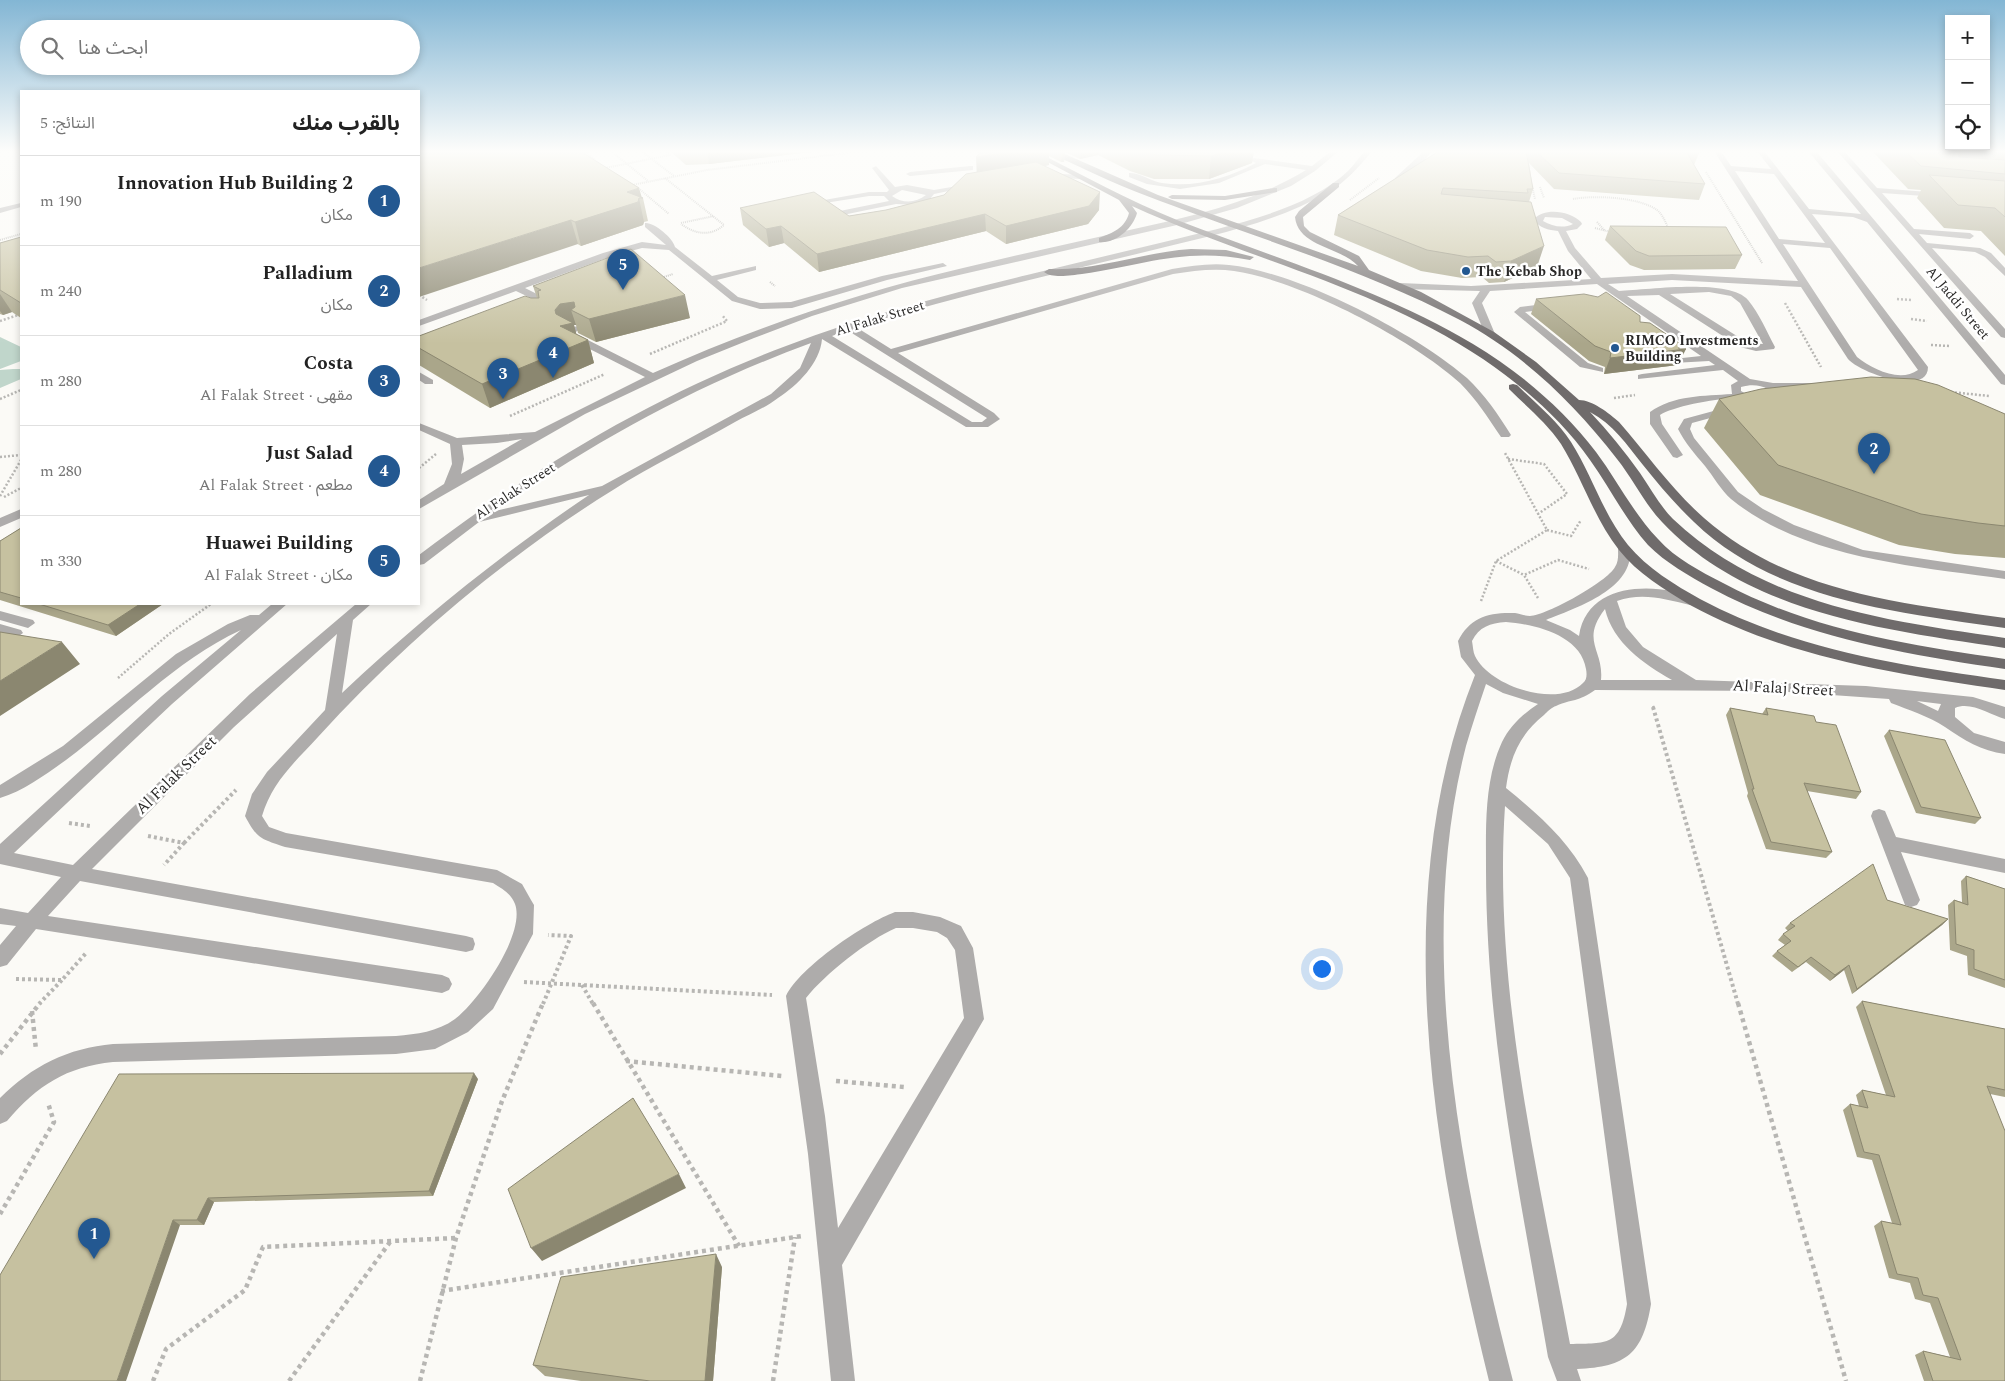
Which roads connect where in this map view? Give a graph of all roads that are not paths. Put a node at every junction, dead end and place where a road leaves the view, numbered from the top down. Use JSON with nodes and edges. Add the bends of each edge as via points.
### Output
{"nodes":[{"id":1,"x":865,"y":215,"type":"edge"},
{"id":2,"x":1133,"y":215,"type":"edge"},
{"id":3,"x":1159,"y":215,"type":"edge"},
{"id":4,"x":1199,"y":215,"type":"edge"},
{"id":5,"x":1209,"y":215,"type":"edge"},
{"id":6,"x":1265,"y":215,"type":"edge"},
{"id":7,"x":1300,"y":215,"type":"edge"},
{"id":8,"x":1760,"y":215,"type":"edge"},
{"id":9,"x":1809,"y":215,"type":"edge"},
{"id":10,"x":1852,"y":215,"type":"edge"},
{"id":11,"x":1866,"y":215,"type":"edge"},
{"id":12,"x":1898,"y":215,"type":"edge"},
{"id":13,"x":1540,"y":217,"type":"junction"},
{"id":14,"x":1528,"y":218,"type":"edge"},
{"id":15,"x":1870,"y":220,"type":"junction"},
{"id":16,"x":845,"y":222,"type":"edge"},
{"id":17,"x":1174,"y":222,"type":"junction"},
{"id":18,"x":1235,"y":225,"type":"junction"},
{"id":19,"x":1561,"y":229,"type":"junction"},
{"id":20,"x":1911,"y":229,"type":"junction"},
{"id":21,"x":1205,"y":234,"type":"junction"},
{"id":22,"x":1969,"y":234,"type":"edge"},
{"id":23,"x":1102,"y":240,"type":"junction"},
{"id":24,"x":1776,"y":241,"type":"junction"},
{"id":25,"x":654,"y":244,"type":"junction"},
{"id":26,"x":1832,"y":246,"type":"junction"},
{"id":27,"x":1925,"y":246,"type":"junction"},
{"id":28,"x":671,"y":248,"type":"junction"},
{"id":29,"x":1018,"y":259,"type":"junction"},
{"id":30,"x":753,"y":268,"type":"dead end"},
{"id":31,"x":1303,"y":269,"type":"junction"},
{"id":32,"x":1049,"y":272,"type":"junction"},
{"id":33,"x":1365,"y":272,"type":"junction"},
{"id":34,"x":2005,"y":273,"type":"edge"},
{"id":35,"x":711,"y":279,"type":"junction"},
{"id":36,"x":1598,"y":281,"type":"junction"},
{"id":37,"x":1804,"y":284,"type":"junction"},
{"id":38,"x":1400,"y":286,"type":"junction"},
{"id":39,"x":516,"y":287,"type":"junction"},
{"id":40,"x":1487,"y":288,"type":"junction"},
{"id":41,"x":570,"y":291,"type":"edge"},
{"id":42,"x":1661,"y":292,"type":"junction"},
{"id":43,"x":498,"y":294,"type":"junction"},
{"id":44,"x":1618,"y":294,"type":"junction"},
{"id":45,"x":512,"y":301,"type":"edge"},
{"id":46,"x":474,"y":302,"type":"junction"},
{"id":47,"x":1561,"y":305,"type":"edge"},
{"id":48,"x":489,"y":309,"type":"edge"},
{"id":49,"x":420,"y":324,"type":"edge"},
{"id":50,"x":849,"y":327,"type":"junction"},
{"id":51,"x":576,"y":328,"type":"edge"},
{"id":52,"x":1672,"y":331,"type":"junction"},
{"id":53,"x":1657,"y":332,"type":"edge"},
{"id":54,"x":1490,"y":334,"type":"junction"},
{"id":55,"x":2005,"y":335,"type":"edge"},
{"id":56,"x":821,"y":336,"type":"junction"},
{"id":57,"x":888,"y":352,"type":"junction"},
{"id":58,"x":1711,"y":358,"type":"junction"},
{"id":59,"x":1677,"y":362,"type":"edge"},
{"id":60,"x":1725,"y":367,"type":"junction"},
{"id":61,"x":1504,"y":369,"type":"junction"},
{"id":62,"x":1599,"y":370,"type":"edge"},
{"id":63,"x":420,"y":376,"type":"edge"},
{"id":64,"x":651,"y":376,"type":"junction"},
{"id":65,"x":1642,"y":377,"type":"edge"},
{"id":66,"x":429,"y":382,"type":"edge"},
{"id":67,"x":1747,"y":382,"type":"junction"},
{"id":68,"x":2005,"y":382,"type":"edge"},
{"id":69,"x":1772,"y":386,"type":"junction"},
{"id":70,"x":1832,"y":386,"type":"edge"},
{"id":71,"x":1740,"y":396,"type":"junction"},
{"id":72,"x":1808,"y":398,"type":"edge"},
{"id":73,"x":1573,"y":399,"type":"junction"},
{"id":74,"x":420,"y":426,"type":"edge"},
{"id":75,"x":546,"y":430,"type":"junction"},
{"id":76,"x":1506,"y":435,"type":"dead end"},
{"id":77,"x":455,"y":442,"type":"junction"},
{"id":78,"x":1677,"y":455,"type":"dead end"},
{"id":79,"x":450,"y":485,"type":"junction"},
{"id":80,"x":609,"y":487,"type":"junction"},
{"id":81,"x":420,"y":504,"type":"edge"},
{"id":82,"x":20,"y":513,"type":"edge"},
{"id":83,"x":469,"y":521,"type":"junction"},
{"id":84,"x":0,"y":524,"type":"edge"},
{"id":85,"x":1624,"y":548,"type":"junction"},
{"id":86,"x":420,"y":560,"type":"edge"},
{"id":87,"x":2005,"y":575,"type":"edge"},
{"id":88,"x":1610,"y":600,"type":"junction"},
{"id":89,"x":1700,"y":604,"type":"junction"},
{"id":90,"x":363,"y":605,"type":"edge"},
{"id":91,"x":274,"y":608,"type":"edge"},
{"id":92,"x":0,"y":615,"type":"edge"},
{"id":93,"x":346,"y":618,"type":"junction"},
{"id":94,"x":1533,"y":620,"type":"junction"},
{"id":95,"x":28,"y":623,"type":"dead end"},
{"id":96,"x":2005,"y":623,"type":"edge"},
{"id":97,"x":0,"y":629,"type":"edge"},
{"id":98,"x":16,"y":632,"type":"dead end"},
{"id":99,"x":2005,"y":643,"type":"edge"},
{"id":100,"x":1588,"y":654,"type":"junction"},
{"id":101,"x":2005,"y":664,"type":"edge"},
{"id":102,"x":1482,"y":676,"type":"junction"},
{"id":103,"x":1696,"y":684,"type":"junction"},
{"id":104,"x":1590,"y":685,"type":"junction"},
{"id":105,"x":2005,"y":685,"type":"edge"},
{"id":106,"x":1870,"y":692,"type":"junction"},
{"id":107,"x":1553,"y":700,"type":"junction"},
{"id":108,"x":1956,"y":701,"type":"junction"},
{"id":109,"x":332,"y":712,"type":"junction"},
{"id":110,"x":2005,"y":714,"type":"edge"},
{"id":111,"x":1953,"y":725,"type":"junction"},
{"id":112,"x":2004,"y":750,"type":"edge"},
{"id":113,"x":1497,"y":790,"type":"junction"},
{"id":114,"x":0,"y":792,"type":"edge"},
{"id":115,"x":1880,"y":816,"type":"dead end"},
{"id":116,"x":1890,"y":844,"type":"junction"},
{"id":117,"x":0,"y":856,"type":"edge"},
{"id":118,"x":2005,"y":866,"type":"edge"},
{"id":119,"x":76,"y":873,"type":"junction"},
{"id":120,"x":1911,"y":900,"type":"dead end"},
{"id":121,"x":0,"y":916,"type":"edge"},
{"id":122,"x":30,"y":921,"type":"junction"},
{"id":123,"x":466,"y":944,"type":"dead end"},
{"id":124,"x":0,"y":959,"type":"edge"},
{"id":125,"x":442,"y":984,"type":"dead end"},
{"id":126,"x":0,"y":1114,"type":"edge"},
{"id":127,"x":830,"y":1264,"type":"junction"},
{"id":128,"x":1560,"y":1357,"type":"junction"},
{"id":129,"x":842,"y":1381,"type":"edge"},
{"id":130,"x":1502,"y":1381,"type":"edge"},
{"id":131,"x":1569,"y":1381,"type":"edge"}],
"edges":[{"from":1,"to":16,"type":"street"},
{"from":2,"to":23,"type":"main road","via":[[1127,228]]},
{"from":3,"to":17,"type":"main road"},
{"from":4,"to":17,"type":"street","name":"Al Falak Street"},
{"from":5,"to":18,"type":"main road"},
{"from":6,"to":18,"type":"street","name":"Al Falak Street"},
{"from":7,"to":33,"type":"main road","via":[[1300,227],[1317,242],[1359,261]]},
{"from":8,"to":24,"type":"street"},
{"from":9,"to":26,"type":"street"},
{"from":10,"to":15,"type":"street"},
{"from":11,"to":15,"type":"street","name":"Al Jaddi Street"},
{"from":12,"to":20,"type":"street","name":"Al Jaddi Street"},
{"from":13,"to":14,"type":"street"},
{"from":13,"to":19,"type":"street","via":[[1547,226]]},
{"from":13,"to":19,"type":"street","via":[[1568,217],[1578,224]]},
{"from":15,"to":68,"type":"street","name":"Al Jaddi Street"},
{"from":17,"to":21,"type":"main road"},
{"from":17,"to":23,"type":"street","name":"Al Falak Street"},
{"from":18,"to":21,"type":"street","name":"Al Falak Street"},
{"from":18,"to":33,"type":"main road"},
{"from":19,"to":36,"type":"street","via":[[1572,249]]},
{"from":20,"to":22,"type":"street"},
{"from":20,"to":27,"type":"street","name":"Al Jaddi Street"},
{"from":21,"to":31,"type":"main road"},
{"from":21,"to":32,"type":"street","name":"Al Falak Street"},
{"from":23,"to":29,"type":"street","name":"Al Falak Street"},
{"from":24,"to":26,"type":"street"},
{"from":24,"to":37,"type":"street"},
{"from":25,"to":28,"type":"street"},
{"from":25,"to":28,"type":"street","via":[[646,229],[670,243]]},
{"from":25,"to":39,"type":"street","via":[[620,250]]},
{"from":26,"to":37,"type":"street","via":[[1923,367],[1923,372],[1913,378],[1891,377],[1858,364]]},
{"from":27,"to":34,"type":"street","via":[[1985,252]]},
{"from":27,"to":55,"type":"street","name":"Al Jaddi Street"},
{"from":28,"to":35,"type":"street"},
{"from":29,"to":35,"type":"street","via":[[985,260],[918,270],[776,307],[741,302]]},
{"from":29,"to":64,"type":"street","name":"Al Falak Street","via":[[917,282],[828,308]]},
{"from":30,"to":35,"type":"street"},
{"from":31,"to":32,"type":"main road","via":[[1243,256],[1196,252],[1154,256],[1078,273]]},
{"from":31,"to":61,"type":"main road","via":[[1414,317]]},
{"from":32,"to":50,"type":"street","name":"Al Falak Street"},
{"from":33,"to":38,"type":"main road"},
{"from":36,"to":37,"type":"street","via":[[1698,278]]},
{"from":36,"to":40,"type":"street"},
{"from":36,"to":44,"type":"street"},
{"from":38,"to":40,"type":"street"},
{"from":38,"to":54,"type":"main road"},
{"from":39,"to":41,"type":"street","via":[[541,298]]},
{"from":39,"to":43,"type":"street"},
{"from":40,"to":54,"type":"street","via":[[1477,303]]},
{"from":42,"to":42,"type":"street","via":[[1709,289],[1740,298],[1770,346],[1756,348],[1744,345]]},
{"from":42,"to":44,"type":"street"},
{"from":43,"to":45,"type":"street"},
{"from":43,"to":46,"type":"street"},
{"from":44,"to":52,"type":"street"},
{"from":46,"to":48,"type":"street"},
{"from":46,"to":49,"type":"street"},
{"from":47,"to":62,"type":"street","via":[[1519,312],[1584,365]]},
{"from":50,"to":56,"type":"street","name":"Al Falak Street"},
{"from":50,"to":57,"type":"street"},
{"from":51,"to":64,"type":"street","via":[[568,334]]},
{"from":52,"to":53,"type":"street"},
{"from":52,"to":58,"type":"street"},
{"from":54,"to":73,"type":"main road","via":[[1535,364]]},
{"from":56,"to":57,"type":"street","via":[[970,425],[984,425],[994,419]]},
{"from":56,"to":80,"type":"street","via":[[804,370],[775,396]]},
{"from":56,"to":83,"type":"street","name":"Al Falak Street","via":[[755,361],[615,428]]},
{"from":57,"to":76,"type":"street","via":[[1172,272],[1194,267],[1242,270],[1323,297],[1402,337],[1465,385],[1500,422]]},
{"from":58,"to":59,"type":"street"},
{"from":58,"to":60,"type":"street"},
{"from":60,"to":65,"type":"street"},
{"from":60,"to":67,"type":"street"},
{"from":61,"to":85,"type":"main road","via":[[1508,382],[1542,414],[1564,442],[1593,500]]},
{"from":61,"to":101,"type":"main road","via":[[1566,424],[1593,456],[1653,543],[1688,570],[1733,596],[1785,618],[1842,636]]},
{"from":63,"to":66,"type":"street"},
{"from":64,"to":75,"type":"street","name":"Al Falak Street"},
{"from":67,"to":69,"type":"street"},
{"from":67,"to":71,"type":"street","via":[[1736,386]]},
{"from":69,"to":70,"type":"street"},
{"from":69,"to":72,"type":"street","via":[[1786,401]]},
{"from":71,"to":78,"type":"street","via":[[1675,403],[1654,414],[1656,424]]},
{"from":71,"to":87,"type":"street","via":[[1761,404],[1694,419],[1684,430],[1734,495],[1759,512],[1790,528],[1861,554]]},
{"from":73,"to":96,"type":"main road","via":[[1590,406],[1615,424],[1700,521],[1752,558],[1824,589],[1864,601]]},
{"from":73,"to":99,"type":"main road","via":[[1637,475],[1666,519],[1690,542],[1723,564],[1763,586],[1857,619]]},
{"from":74,"to":77,"type":"street"},
{"from":75,"to":77,"type":"street","via":[[497,440]]},
{"from":75,"to":79,"type":"street","name":"Al Falak Street"},
{"from":77,"to":79,"type":"street","via":[[459,462]]},
{"from":79,"to":81,"type":"street","name":"Al Falak Street"},
{"from":80,"to":83,"type":"street"},
{"from":80,"to":109,"type":"street","via":[[476,582],[405,642]]},
{"from":82,"to":84,"type":"street"},
{"from":83,"to":86,"type":"street","name":"Al Falak Street"},
{"from":85,"to":89,"type":"main road","via":[[1668,585]]},
{"from":85,"to":94,"type":"street","via":[[1625,558],[1613,577],[1595,591]]},
{"from":88,"to":89,"type":"street","via":[[1636,591],[1654,591]]},
{"from":88,"to":100,"type":"street","via":[[1589,622],[1585,636]]},
{"from":88,"to":103,"type":"street","via":[[1612,614],[1631,644],[1663,668]]},
{"from":89,"to":105,"type":"main road","via":[[1779,640],[1825,655]]},
{"from":90,"to":93,"type":"street","name":"Al Falak Street"},
{"from":91,"to":114,"type":"street","via":[[202,644],[44,766]]},
{"from":91,"to":117,"type":"street","via":[[167,700]]},
{"from":92,"to":95,"type":"street"},
{"from":93,"to":109,"type":"street"},
{"from":93,"to":119,"type":"street","name":"Al Falak Street","via":[[201,749]]},
{"from":94,"to":100,"type":"street","via":[[1565,633]]},
{"from":94,"to":102,"type":"street","via":[[1492,619],[1474,627],[1465,641],[1468,658]]},
{"from":97,"to":98,"type":"street"},
{"from":100,"to":104,"type":"street","via":[[1594,670]]},
{"from":102,"to":107,"type":"street","via":[[1502,689],[1527,697]]},
{"from":102,"to":130,"type":"street","via":[[1456,754],[1440,852],[1435,970],[1447,1119],[1482,1308]]},
{"from":103,"to":104,"type":"street","name":"Al Falaj Street"},
{"from":103,"to":106,"type":"street","name":"Al Falaj Street"},
{"from":104,"to":107,"type":"street","via":[[1576,696]]},
{"from":106,"to":108,"type":"street","name":"Al Falaj Street"},
{"from":106,"to":111,"type":"street","name":"Al Falaj Street","via":[[1917,707]]},
{"from":107,"to":113,"type":"street","via":[[1528,718],[1510,742]]},
{"from":108,"to":110,"type":"street","name":"Al Falaj Street","via":[[1982,703]]},
{"from":108,"to":111,"type":"street","via":[[1946,710]]},
{"from":109,"to":126,"type":"street","via":[[260,794],[253,816],[263,832],[285,840],[496,877],[516,890],[526,905],[524,934],[486,1003],[461,1026],[428,1042],[113,1053],[78,1058],[39,1077]]},
{"from":111,"to":112,"type":"street","name":"Al Falaj Street","via":[[1973,740]]},
{"from":113,"to":128,"type":"street","via":[[1494,883],[1502,1023]]},
{"from":113,"to":128,"type":"street","via":[[1557,841],[1580,878],[1639,1304],[1637,1323],[1620,1349],[1607,1355]]},
{"from":115,"to":116,"type":"street"},
{"from":116,"to":118,"type":"street"},
{"from":116,"to":120,"type":"street"},
{"from":117,"to":119,"type":"street"},
{"from":119,"to":122,"type":"street","name":"Al Falak Street"},
{"from":119,"to":123,"type":"street"},
{"from":121,"to":122,"type":"street"},
{"from":122,"to":124,"type":"street","name":"Al Falak Street"},
{"from":122,"to":125,"type":"street"},
{"from":127,"to":127,"type":"street","via":[[974,1019],[964,948],[954,932],[940,925],[895,920],[877,928],[811,977],[796,996],[809,1078]]},
{"from":127,"to":129,"type":"street"},
{"from":128,"to":131,"type":"street"}]}
